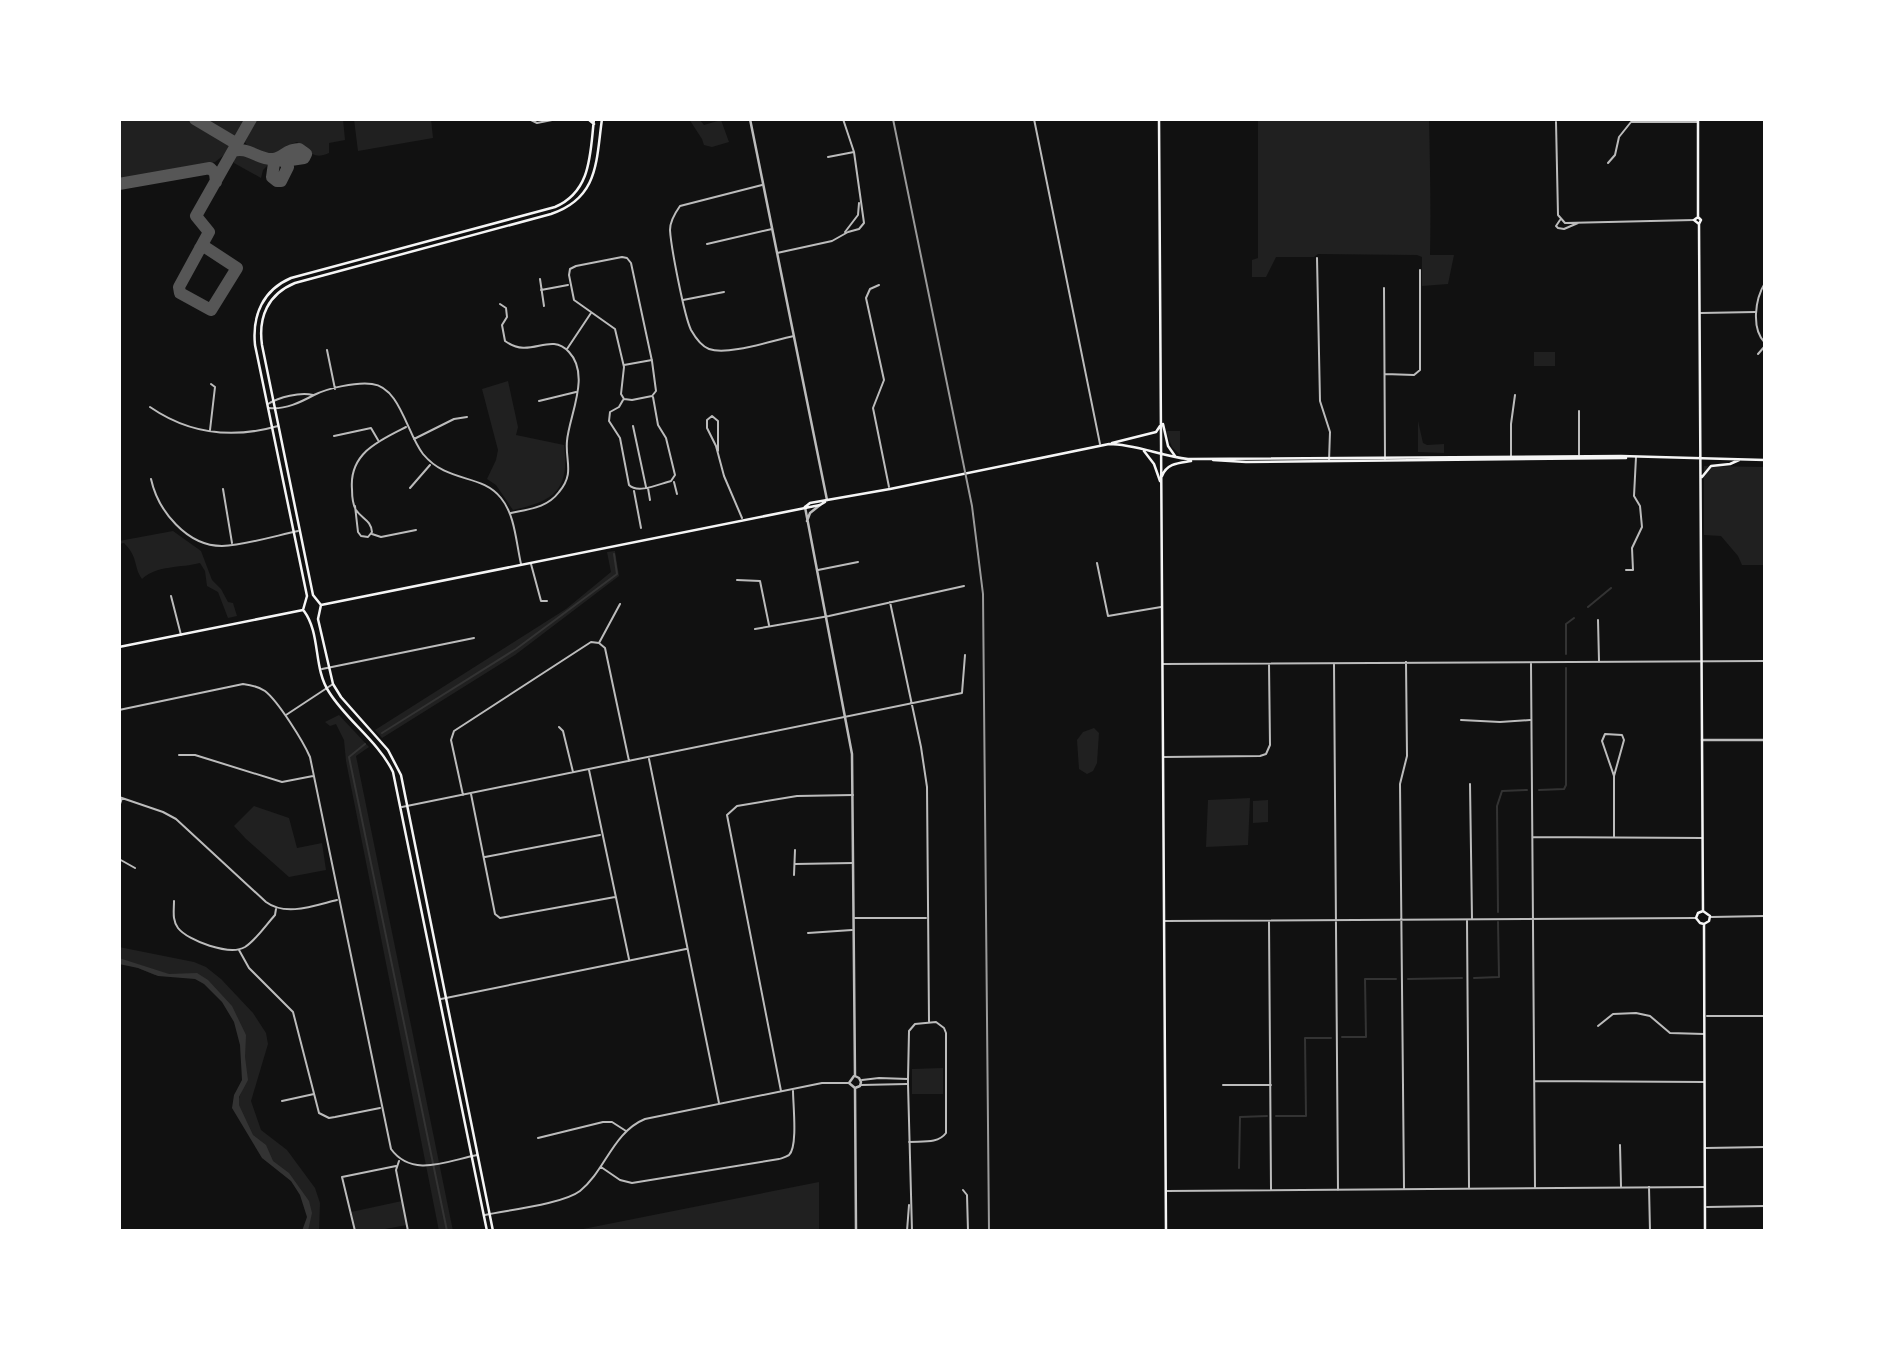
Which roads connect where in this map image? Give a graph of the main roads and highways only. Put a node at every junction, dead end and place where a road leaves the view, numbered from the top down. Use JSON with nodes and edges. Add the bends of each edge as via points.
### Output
{"nodes":[{"id":1,"x":588,"y":119,"type":"edge"},
{"id":2,"x":594,"y":119,"type":"edge"},
{"id":3,"x":602,"y":119,"type":"edge"},
{"id":4,"x":1159,"y":119,"type":"edge"},
{"id":5,"x":1698,"y":120,"type":"edge"},
{"id":6,"x":594,"y":124,"type":"junction"},
{"id":7,"x":1698,"y":217,"type":"junction"},
{"id":8,"x":1699,"y":224,"type":"junction"},
{"id":9,"x":1161,"y":417,"type":"junction"},
{"id":10,"x":1161,"y":423,"type":"junction"},
{"id":11,"x":1109,"y":444,"type":"junction"},
{"id":12,"x":1139,"y":449,"type":"junction"},
{"id":13,"x":1161,"y":455,"type":"junction"},
{"id":14,"x":1629,"y":457,"type":"junction"},
{"id":15,"x":1179,"y":458,"type":"junction"},
{"id":16,"x":1511,"y":458,"type":"junction"},
{"id":17,"x":1700,"y":458,"type":"junction"},
{"id":18,"x":1198,"y":459,"type":"junction"},
{"id":19,"x":1740,"y":459,"type":"junction"},
{"id":20,"x":1765,"y":460,"type":"edge"},
{"id":21,"x":1701,"y":480,"type":"junction"},
{"id":22,"x":1161,"y":481,"type":"junction"},
{"id":23,"x":1161,"y":495,"type":"junction"},
{"id":24,"x":827,"y":500,"type":"junction"},
{"id":25,"x":805,"y":508,"type":"junction"},
{"id":26,"x":316,"y":599,"type":"junction"},
{"id":27,"x":305,"y":601,"type":"junction"},
{"id":28,"x":321,"y":606,"type":"junction"},
{"id":29,"x":303,"y":610,"type":"junction"},
{"id":30,"x":319,"y":613,"type":"junction"},
{"id":31,"x":308,"y":616,"type":"junction"},
{"id":32,"x":119,"y":647,"type":"edge"},
{"id":33,"x":428,"y":901,"type":"junction"},
{"id":34,"x":421,"y":902,"type":"junction"},
{"id":35,"x":1703,"y":911,"type":"junction"},
{"id":36,"x":1704,"y":924,"type":"junction"},
{"id":37,"x":487,"y":1231,"type":"edge"},
{"id":38,"x":493,"y":1231,"type":"edge"},
{"id":39,"x":1166,"y":1231,"type":"edge"},
{"id":40,"x":1705,"y":1231,"type":"edge"}],
"edges":[{"from":1,"to":6,"type":"main road"},
{"from":2,"to":6,"type":"main road"},
{"from":3,"to":26,"type":"main road","via":[[594,175],[570,206],[295,283],[266,307],[262,345]]},
{"from":4,"to":9,"type":"main road"},
{"from":5,"to":7,"type":"main road"},
{"from":6,"to":27,"type":"main road","via":[[586,176],[576,192],[560,204],[298,276],[275,288],[262,302],[254,326],[255,345]]},
{"from":7,"to":8,"type":"main road","via":[[1702,220]]},
{"from":7,"to":8,"type":"main road","via":[[1694,220]]},
{"from":8,"to":17,"type":"main road"},
{"from":9,"to":10,"type":"main road"},
{"from":9,"to":15,"type":"main road","via":[[1168,446]]},
{"from":10,"to":11,"type":"main road","via":[[1156,432]]},
{"from":10,"to":13,"type":"main road"},
{"from":11,"to":12,"type":"main road"},
{"from":11,"to":24,"type":"main road"},
{"from":12,"to":13,"type":"main road"},
{"from":12,"to":23,"type":"main road","via":[[1154,464]]},
{"from":13,"to":15,"type":"main road"},
{"from":13,"to":22,"type":"main road"},
{"from":14,"to":16,"type":"main road"},
{"from":14,"to":16,"type":"main road"},
{"from":14,"to":17,"type":"main road"},
{"from":15,"to":18,"type":"main road"},
{"from":16,"to":18,"type":"main road"},
{"from":17,"to":19,"type":"main road"},
{"from":17,"to":21,"type":"main road"},
{"from":18,"to":22,"type":"main road","via":[[1168,467]]},
{"from":19,"to":20,"type":"main road"},
{"from":19,"to":21,"type":"main road","via":[[1711,466]]},
{"from":21,"to":35,"type":"main road"},
{"from":22,"to":23,"type":"main road"},
{"from":23,"to":39,"type":"main road"},
{"from":24,"to":25,"type":"main road"},
{"from":24,"to":25,"type":"main road"},
{"from":25,"to":28,"type":"main road"},
{"from":26,"to":27,"type":"main road"},
{"from":26,"to":28,"type":"main road"},
{"from":27,"to":29,"type":"main road"},
{"from":28,"to":30,"type":"main road"},
{"from":29,"to":31,"type":"main road"},
{"from":29,"to":32,"type":"main road"},
{"from":30,"to":31,"type":"main road"},
{"from":30,"to":33,"type":"main road","via":[[332,684],[394,759],[401,775]]},
{"from":31,"to":34,"type":"main road","via":[[327,688],[393,772]]},
{"from":33,"to":34,"type":"main road"},
{"from":33,"to":38,"type":"main road"},
{"from":34,"to":37,"type":"main road"},
{"from":35,"to":36,"type":"main road","via":[[1710,918]]},
{"from":35,"to":36,"type":"main road","via":[[1696,918]]},
{"from":36,"to":40,"type":"main road"}]}
